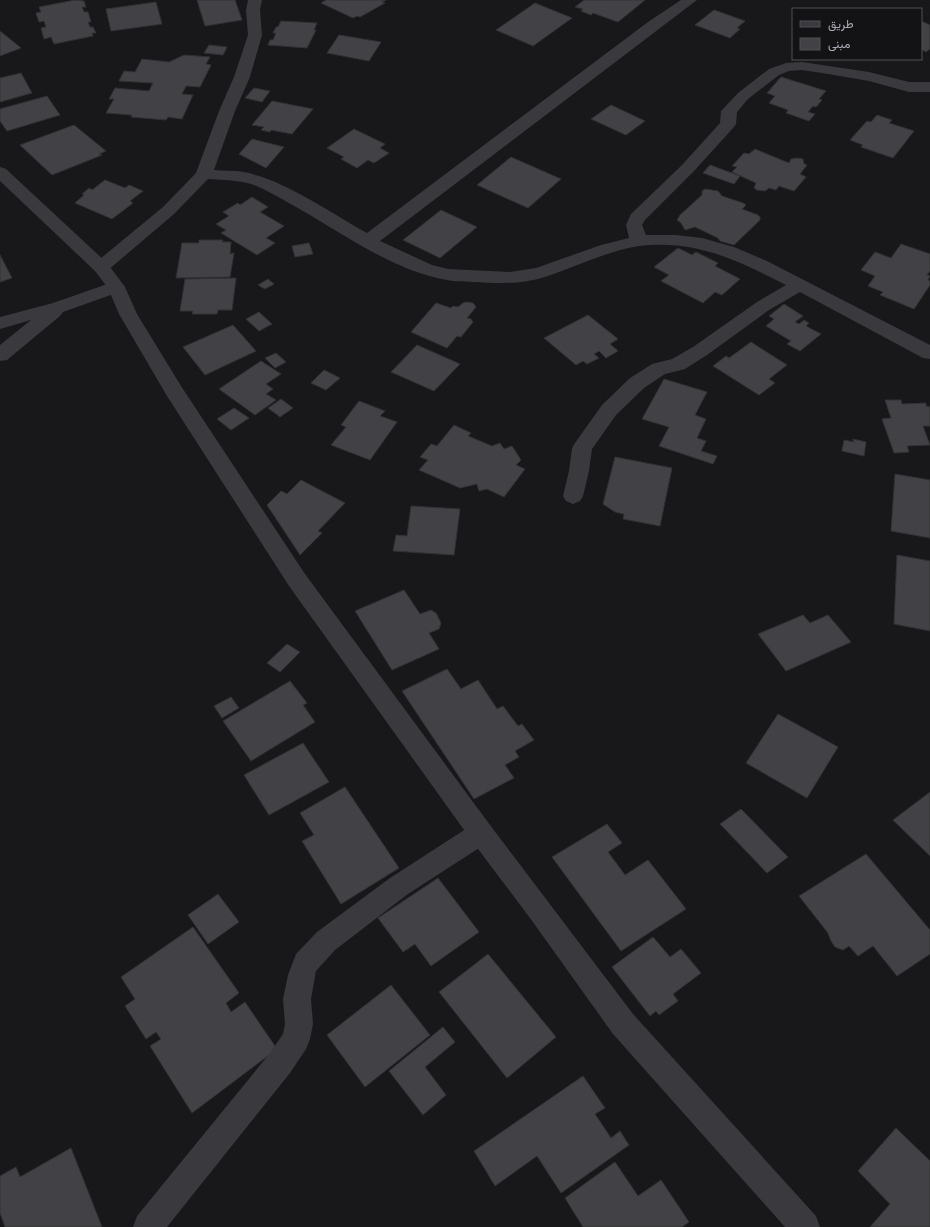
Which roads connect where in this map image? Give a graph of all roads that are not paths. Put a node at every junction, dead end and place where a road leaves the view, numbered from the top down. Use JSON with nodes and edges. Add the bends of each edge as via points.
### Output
{"nodes":[{"id":1,"x":255,"y":0,"type":"edge"},
{"id":2,"x":690,"y":0,"type":"edge"},
{"id":3,"x":930,"y":87,"type":"edge"},
{"id":4,"x":0,"y":172,"type":"edge"},
{"id":5,"x":204,"y":174,"type":"junction"},
{"id":6,"x":368,"y":241,"type":"junction"},
{"id":7,"x":639,"y":241,"type":"junction"},
{"id":8,"x":101,"y":267,"type":"junction"},
{"id":9,"x":799,"y":285,"type":"junction"},
{"id":10,"x":116,"y":287,"type":"junction"},
{"id":11,"x":60,"y":308,"type":"junction"},
{"id":12,"x":0,"y":323,"type":"edge"},
{"id":13,"x":930,"y":353,"type":"edge"},
{"id":14,"x":0,"y":355,"type":"edge"},
{"id":15,"x":573,"y":496,"type":"dead end"},
{"id":16,"x":481,"y":833,"type":"junction"},
{"id":17,"x":148,"y":1227,"type":"edge"},
{"id":18,"x":805,"y":1227,"type":"edge"}],
"edges":[{"from":1,"to":5,"type":"street","via":[[255,34],[242,77]]},
{"from":2,"to":6,"type":"street","via":[[653,25]]},
{"from":3,"to":7,"type":"street","via":[[909,87],[802,66],[786,67],[774,72],[743,96],[729,111],[728,124],[637,218],[634,225]]},
{"from":4,"to":8,"type":"street"},
{"from":5,"to":6,"type":"street","via":[[243,177],[260,182]]},
{"from":5,"to":8,"type":"street","via":[[180,200]]},
{"from":6,"to":7,"type":"street","via":[[399,257],[448,276],[510,278],[539,273],[607,249]]},
{"from":7,"to":9,"type":"street","via":[[676,240],[702,243],[761,265]]},
{"from":8,"to":10,"type":"street"},
{"from":9,"to":13,"type":"street"},
{"from":9,"to":15,"type":"street","via":[[763,306],[700,352],[678,364],[659,369],[636,383],[609,410],[582,448]]},
{"from":10,"to":11,"type":"street"},
{"from":10,"to":16,"type":"street","via":[[128,314],[174,391],[297,580]]},
{"from":11,"to":12,"type":"street"},
{"from":11,"to":14,"type":"street"},
{"from":16,"to":17,"type":"street","via":[[399,886],[326,941],[305,963],[297,999],[299,1024],[296,1039],[276,1069]]},
{"from":16,"to":18,"type":"street","via":[[540,909],[623,1024]]}]}
